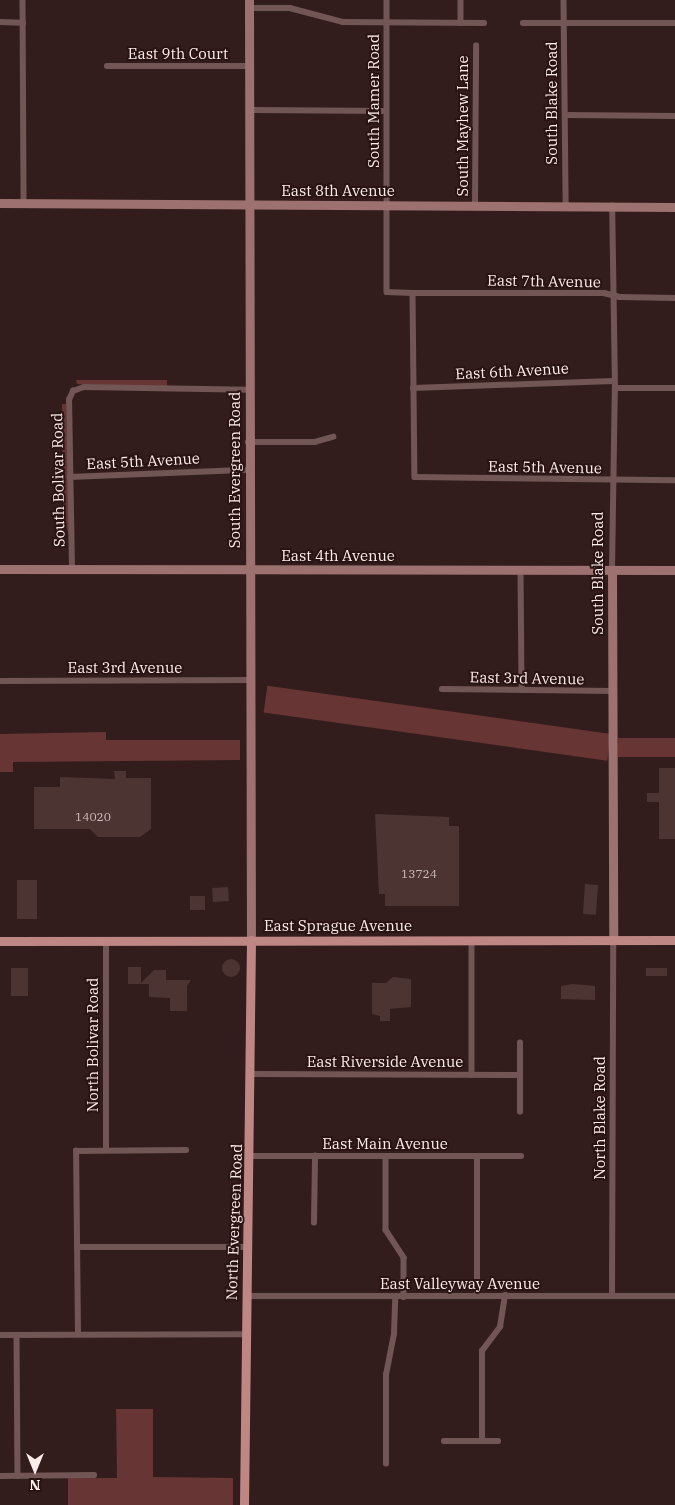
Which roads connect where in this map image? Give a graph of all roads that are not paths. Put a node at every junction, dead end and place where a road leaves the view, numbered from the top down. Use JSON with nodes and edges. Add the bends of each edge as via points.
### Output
{"nodes":[{"id":1,"x":23,"y":0,"type":"edge"},
{"id":2,"x":387,"y":0,"type":"edge"},
{"id":3,"x":460,"y":0,"type":"edge"},
{"id":4,"x":564,"y":0,"type":"edge"},
{"id":5,"x":249,"y":4,"type":"edge"},
{"id":6,"x":0,"y":22,"type":"edge"},
{"id":7,"x":387,"y":22,"type":"junction"},
{"id":8,"x":565,"y":22,"type":"junction"},
{"id":9,"x":23,"y":23,"type":"junction"},
{"id":10,"x":460,"y":23,"type":"junction"},
{"id":11,"x":484,"y":23,"type":"dead end"},
{"id":12,"x":522,"y":23,"type":"dead end"},
{"id":13,"x":675,"y":23,"type":"edge"},
{"id":14,"x":476,"y":46,"type":"dead end"},
{"id":15,"x":107,"y":66,"type":"dead end"},
{"id":16,"x":249,"y":66,"type":"junction"},
{"id":17,"x":250,"y":110,"type":"junction"},
{"id":18,"x":386,"y":111,"type":"junction"},
{"id":19,"x":566,"y":115,"type":"junction"},
{"id":20,"x":675,"y":116,"type":"edge"},
{"id":21,"x":0,"y":203,"type":"edge"},
{"id":22,"x":24,"y":203,"type":"junction"},
{"id":23,"x":249,"y":204,"type":"junction"},
{"id":24,"x":387,"y":205,"type":"junction"},
{"id":25,"x":475,"y":206,"type":"junction"},
{"id":26,"x":566,"y":206,"type":"junction"},
{"id":27,"x":612,"y":206,"type":"junction"},
{"id":28,"x":675,"y":207,"type":"edge"},
{"id":29,"x":413,"y":293,"type":"junction"},
{"id":30,"x":612,"y":295,"type":"junction"},
{"id":31,"x":675,"y":298,"type":"edge"},
{"id":32,"x":613,"y":381,"type":"junction"},
{"id":33,"x":413,"y":388,"type":"junction"},
{"id":34,"x":616,"y":388,"type":"junction"},
{"id":35,"x":675,"y":388,"type":"edge"},
{"id":36,"x":248,"y":390,"type":"junction"},
{"id":37,"x":334,"y":437,"type":"dead end"},
{"id":38,"x":248,"y":442,"type":"junction"},
{"id":39,"x":248,"y":470,"type":"junction"},
{"id":40,"x":70,"y":477,"type":"junction"},
{"id":41,"x":613,"y":480,"type":"junction"},
{"id":42,"x":675,"y":480,"type":"edge"},
{"id":43,"x":72,"y":568,"type":"junction"},
{"id":44,"x":0,"y":569,"type":"edge"},
{"id":45,"x":250,"y":569,"type":"junction"},
{"id":46,"x":521,"y":570,"type":"junction"},
{"id":47,"x":612,"y":570,"type":"junction"},
{"id":48,"x":675,"y":570,"type":"edge"},
{"id":49,"x":251,"y":680,"type":"junction"},
{"id":50,"x":0,"y":681,"type":"edge"},
{"id":51,"x":442,"y":690,"type":"dead end"},
{"id":52,"x":522,"y":690,"type":"junction"},
{"id":53,"x":612,"y":691,"type":"junction"},
{"id":54,"x":251,"y":940,"type":"junction"},
{"id":55,"x":472,"y":940,"type":"junction"},
{"id":56,"x":613,"y":940,"type":"junction"},
{"id":57,"x":675,"y":940,"type":"edge"},
{"id":58,"x":0,"y":941,"type":"edge"},
{"id":59,"x":106,"y":941,"type":"junction"},
{"id":60,"x":520,"y":1043,"type":"dead end"},
{"id":61,"x":251,"y":1074,"type":"junction"},
{"id":62,"x":472,"y":1075,"type":"junction"},
{"id":63,"x":520,"y":1075,"type":"junction"},
{"id":64,"x":520,"y":1112,"type":"dead end"},
{"id":65,"x":106,"y":1150,"type":"junction"},
{"id":66,"x":186,"y":1150,"type":"dead end"},
{"id":67,"x":250,"y":1156,"type":"junction"},
{"id":68,"x":315,"y":1156,"type":"junction"},
{"id":69,"x":521,"y":1156,"type":"dead end"},
{"id":70,"x":386,"y":1157,"type":"junction"},
{"id":71,"x":477,"y":1157,"type":"junction"},
{"id":72,"x":314,"y":1223,"type":"dead end"},
{"id":73,"x":78,"y":1247,"type":"junction"},
{"id":74,"x":249,"y":1247,"type":"junction"},
{"id":75,"x":477,"y":1295,"type":"junction"},
{"id":76,"x":504,"y":1295,"type":"junction"},
{"id":77,"x":246,"y":1296,"type":"junction"},
{"id":78,"x":612,"y":1296,"type":"junction"},
{"id":79,"x":675,"y":1296,"type":"edge"},
{"id":80,"x":395,"y":1297,"type":"junction"},
{"id":81,"x":404,"y":1297,"type":"junction"},
{"id":82,"x":78,"y":1334,"type":"junction"},
{"id":83,"x":244,"y":1334,"type":"junction"},
{"id":84,"x":0,"y":1335,"type":"edge"},
{"id":85,"x":17,"y":1335,"type":"junction"},
{"id":86,"x":482,"y":1441,"type":"junction"},
{"id":87,"x":498,"y":1441,"type":"dead end"},
{"id":88,"x":444,"y":1442,"type":"dead end"},
{"id":89,"x":386,"y":1464,"type":"dead end"},
{"id":90,"x":94,"y":1475,"type":"dead end"},
{"id":91,"x":0,"y":1476,"type":"edge"},
{"id":92,"x":18,"y":1476,"type":"junction"},
{"id":93,"x":244,"y":1505,"type":"edge"}],
"edges":[{"from":1,"to":9,"type":"street"},
{"from":2,"to":7,"type":"street","name":"South Mamer Road"},
{"from":3,"to":10,"type":"street"},
{"from":4,"to":8,"type":"street","name":"South Blake Road"},
{"from":5,"to":7,"type":"street","via":[[290,8],[330,20]]},
{"from":5,"to":16,"type":"street","name":"South Evergreen Road"},
{"from":6,"to":9,"type":"street"},
{"from":7,"to":10,"type":"street"},
{"from":7,"to":18,"type":"street","name":"South Mamer Road"},
{"from":8,"to":12,"type":"street"},
{"from":8,"to":13,"type":"street"},
{"from":8,"to":19,"type":"street","name":"South Blake Road"},
{"from":9,"to":22,"type":"street"},
{"from":10,"to":11,"type":"street"},
{"from":14,"to":25,"type":"street","name":"South Mayhew Lane"},
{"from":15,"to":16,"type":"street","name":"East 9th Court"},
{"from":16,"to":17,"type":"street","name":"South Evergreen Road"},
{"from":17,"to":18,"type":"street"},
{"from":17,"to":23,"type":"street","name":"South Evergreen Road"},
{"from":18,"to":24,"type":"street","name":"South Mamer Road"},
{"from":19,"to":20,"type":"street"},
{"from":19,"to":26,"type":"street","name":"South Blake Road"},
{"from":21,"to":22,"type":"street","name":"East 8th Avenue"},
{"from":22,"to":23,"type":"street","name":"East 8th Avenue"},
{"from":23,"to":24,"type":"street","name":"East 8th Avenue"},
{"from":23,"to":36,"type":"street","name":"South Evergreen Road"},
{"from":24,"to":25,"type":"street","name":"East 8th Avenue"},
{"from":24,"to":29,"type":"street","name":"South Mamer Road","via":[[387,292]]},
{"from":25,"to":26,"type":"street","name":"East 8th Avenue"},
{"from":26,"to":27,"type":"street","name":"East 8th Avenue"},
{"from":27,"to":28,"type":"street","name":"East 8th Avenue"},
{"from":27,"to":30,"type":"street","name":"South Blake Road"},
{"from":29,"to":30,"type":"street","name":"East 7th Avenue"},
{"from":29,"to":33,"type":"street"},
{"from":30,"to":31,"type":"street","name":"East 7th Avenue"},
{"from":30,"to":32,"type":"street","name":"South Blake Road"},
{"from":32,"to":33,"type":"street","name":"East 6th Avenue"},
{"from":32,"to":34,"type":"street","name":"South Blake Road"},
{"from":33,"to":41,"type":"street","name":"East 5th Avenue","via":[[415,477]]},
{"from":34,"to":35,"type":"street"},
{"from":34,"to":41,"type":"street","name":"South Blake Road"},
{"from":36,"to":38,"type":"street","name":"South Evergreen Road"},
{"from":36,"to":40,"type":"street","name":"South Bolivar Road","via":[[92,387],[73,391],[69,400]]},
{"from":37,"to":38,"type":"street","via":[[315,442]]},
{"from":38,"to":39,"type":"street","name":"South Evergreen Road"},
{"from":39,"to":40,"type":"street","name":"East 5th Avenue"},
{"from":39,"to":45,"type":"street","name":"South Evergreen Road"},
{"from":40,"to":43,"type":"street","name":"South Bolivar Road"},
{"from":41,"to":42,"type":"street","name":"East 5th Avenue"},
{"from":41,"to":47,"type":"street","name":"South Blake Road"},
{"from":43,"to":44,"type":"street","name":"East 4th Avenue"},
{"from":43,"to":45,"type":"street","name":"East 4th Avenue"},
{"from":45,"to":46,"type":"street","name":"East 4th Avenue"},
{"from":45,"to":49,"type":"street","name":"South Evergreen Road"},
{"from":46,"to":47,"type":"street","name":"East 4th Avenue"},
{"from":46,"to":52,"type":"street"},
{"from":47,"to":48,"type":"street","name":"East 4th Avenue"},
{"from":47,"to":53,"type":"street","name":"South Blake Road"},
{"from":49,"to":50,"type":"street","name":"East 3rd Avenue"},
{"from":49,"to":54,"type":"street","name":"South Evergreen Road"},
{"from":51,"to":52,"type":"street","name":"East 3rd Avenue"},
{"from":52,"to":53,"type":"street","name":"East 3rd Avenue"},
{"from":53,"to":56,"type":"street","name":"South Blake Road"},
{"from":54,"to":55,"type":"main road","name":"East Sprague Avenue"},
{"from":54,"to":59,"type":"main road","name":"East Sprague Avenue"},
{"from":54,"to":61,"type":"main road","name":"North Evergreen Road"},
{"from":55,"to":56,"type":"main road","name":"East Sprague Avenue"},
{"from":55,"to":62,"type":"street"},
{"from":56,"to":57,"type":"main road","name":"East Sprague Avenue"},
{"from":56,"to":78,"type":"street","name":"North Blake Road"},
{"from":58,"to":59,"type":"main road","name":"East Sprague Avenue"},
{"from":59,"to":65,"type":"street","name":"North Bolivar Road"},
{"from":60,"to":63,"type":"street"},
{"from":61,"to":62,"type":"street","name":"East Riverside Avenue"},
{"from":61,"to":67,"type":"main road","name":"North Evergreen Road"},
{"from":62,"to":63,"type":"street","name":"East Riverside Avenue"},
{"from":63,"to":64,"type":"street"},
{"from":65,"to":66,"type":"street"},
{"from":65,"to":73,"type":"street","via":[[76,1150]]},
{"from":67,"to":68,"type":"street","name":"East Main Avenue"},
{"from":67,"to":74,"type":"main road","name":"North Evergreen Road"},
{"from":68,"to":70,"type":"street","name":"East Main Avenue"},
{"from":68,"to":72,"type":"street"},
{"from":69,"to":71,"type":"street","name":"East Main Avenue"},
{"from":70,"to":71,"type":"street","name":"East Main Avenue"},
{"from":70,"to":81,"type":"street","via":[[386,1230],[404,1258]]},
{"from":71,"to":75,"type":"street"},
{"from":73,"to":74,"type":"street"},
{"from":73,"to":82,"type":"street"},
{"from":74,"to":77,"type":"main road","name":"North Evergreen Road"},
{"from":75,"to":76,"type":"street","name":"East Valleyway Avenue"},
{"from":75,"to":81,"type":"street","name":"East Valleyway Avenue"},
{"from":76,"to":78,"type":"street","name":"East Valleyway Avenue"},
{"from":76,"to":86,"type":"street","via":[[500,1327],[482,1351]]},
{"from":77,"to":80,"type":"street","name":"East Valleyway Avenue"},
{"from":77,"to":83,"type":"main road","name":"North Evergreen Road"},
{"from":78,"to":79,"type":"street","name":"East Valleyway Avenue"},
{"from":80,"to":81,"type":"street","name":"East Valleyway Avenue"},
{"from":80,"to":89,"type":"street","via":[[394,1334],[386,1375]]},
{"from":82,"to":83,"type":"street"},
{"from":82,"to":85,"type":"street"},
{"from":83,"to":93,"type":"main road","name":"North Evergreen Road"},
{"from":84,"to":85,"type":"street"},
{"from":85,"to":92,"type":"street"},
{"from":86,"to":87,"type":"street"},
{"from":86,"to":88,"type":"street"},
{"from":90,"to":92,"type":"street"},
{"from":91,"to":92,"type":"street"}]}
